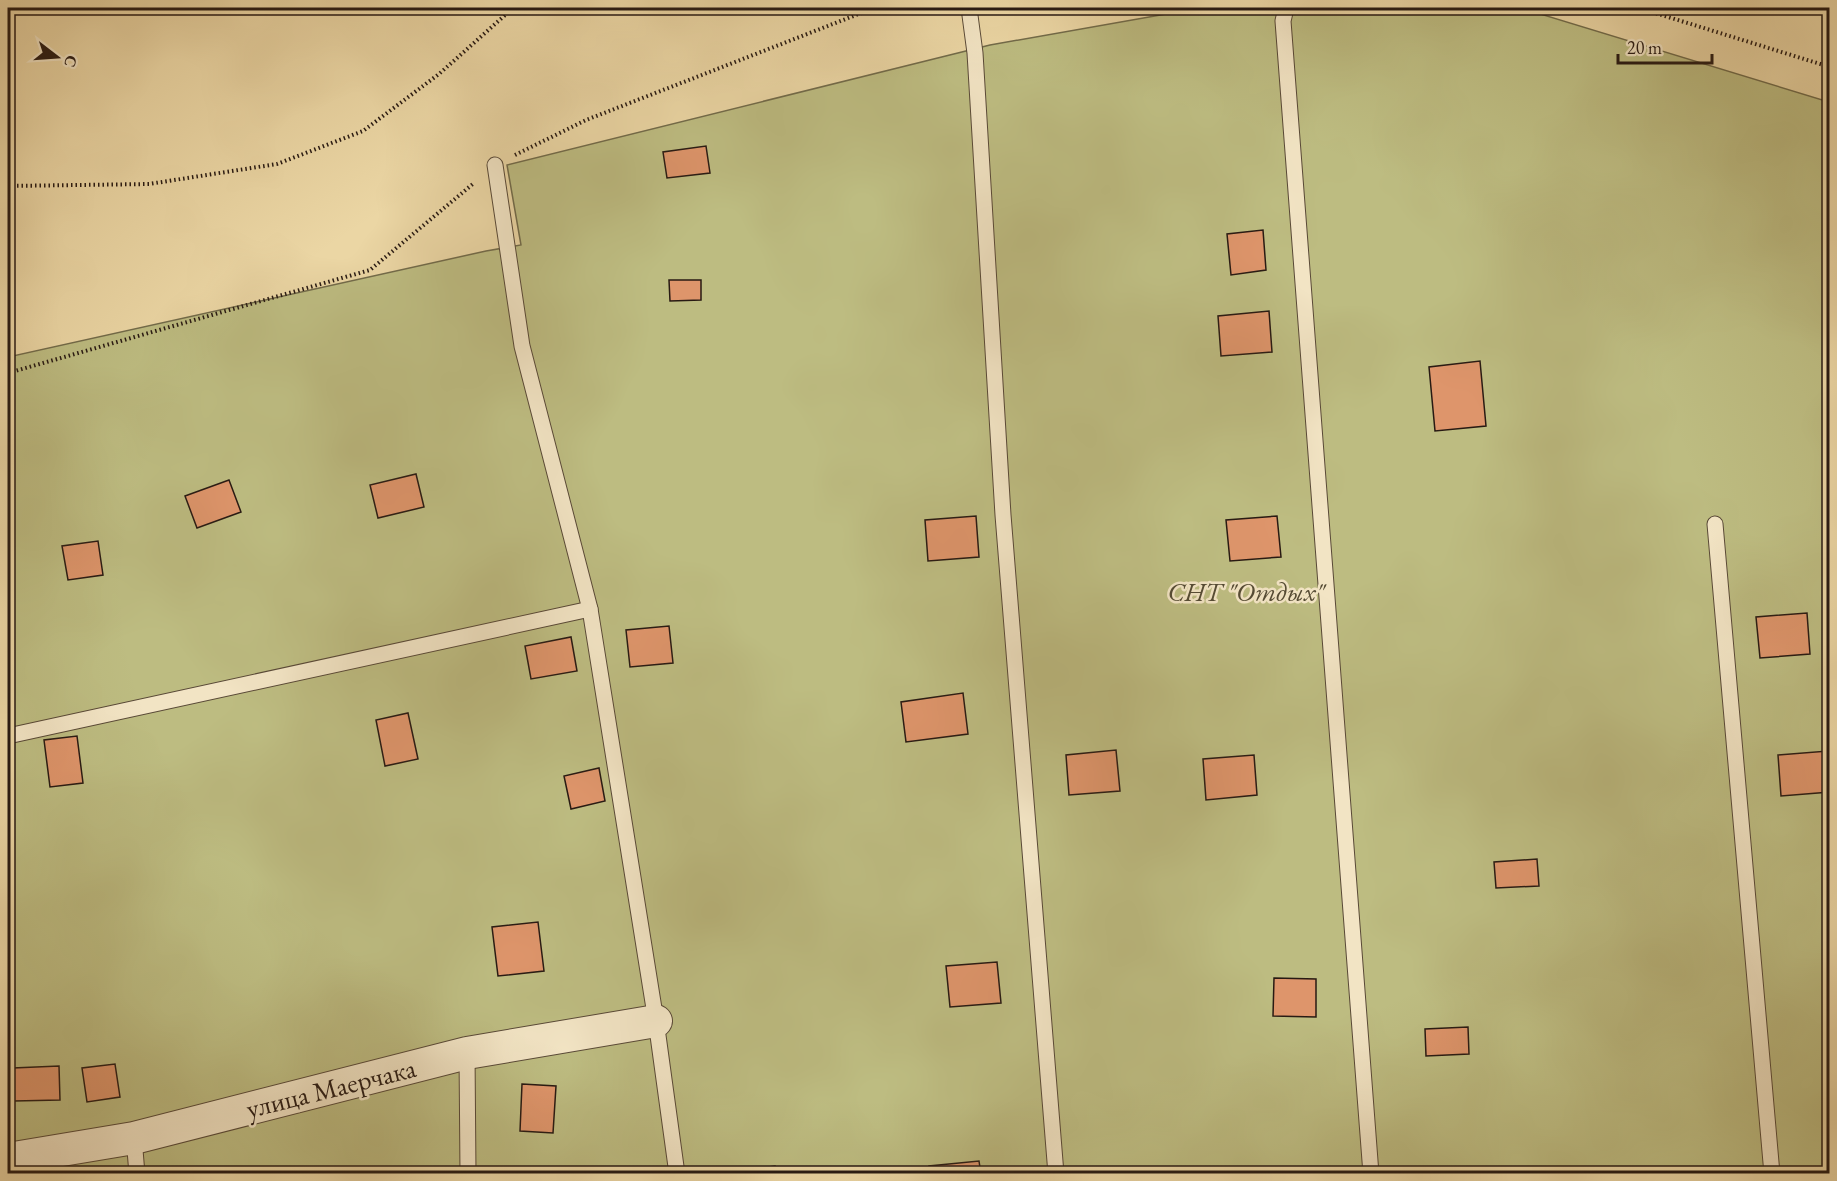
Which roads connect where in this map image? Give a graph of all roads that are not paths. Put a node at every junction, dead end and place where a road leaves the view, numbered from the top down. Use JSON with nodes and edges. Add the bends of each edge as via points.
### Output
{"nodes":[{"id":1,"x":969,"y":8,"type":"edge"},
{"id":2,"x":1286,"y":8,"type":"edge"},
{"id":3,"x":495,"y":165,"type":"road end"},
{"id":4,"x":1715,"y":524,"type":"dead end"},
{"id":5,"x":590,"y":609,"type":"junction"},
{"id":6,"x":8,"y":736,"type":"edge"},
{"id":7,"x":656,"y":1021,"type":"junction"},
{"id":8,"x":467,"y":1053,"type":"junction"},
{"id":9,"x":134,"y":1138,"type":"junction"},
{"id":10,"x":8,"y":1159,"type":"edge"},
{"id":11,"x":137,"y":1173,"type":"edge"},
{"id":12,"x":468,"y":1173,"type":"edge"},
{"id":13,"x":677,"y":1173,"type":"edge"},
{"id":14,"x":1056,"y":1173,"type":"edge"},
{"id":15,"x":1371,"y":1173,"type":"edge"},
{"id":16,"x":1772,"y":1173,"type":"edge"}],
"edges":[{"from":1,"to":14,"type":"lane","via":[[1003,515]]},
{"from":2,"to":15,"type":"lane","via":[[1282,21]]},
{"from":3,"to":5,"type":"lane","via":[[522,346]]},
{"from":4,"to":16,"type":"lane"},
{"from":5,"to":6,"type":"lane"},
{"from":5,"to":7,"type":"lane"},
{"from":7,"to":8,"type":"street","name":"улица Маерчака"},
{"from":7,"to":13,"type":"lane"},
{"from":8,"to":9,"type":"street","name":"улица Маерчака"},
{"from":8,"to":12,"type":"lane"},
{"from":9,"to":10,"type":"street","name":"улица Маерчака"},
{"from":9,"to":11,"type":"lane"}]}
